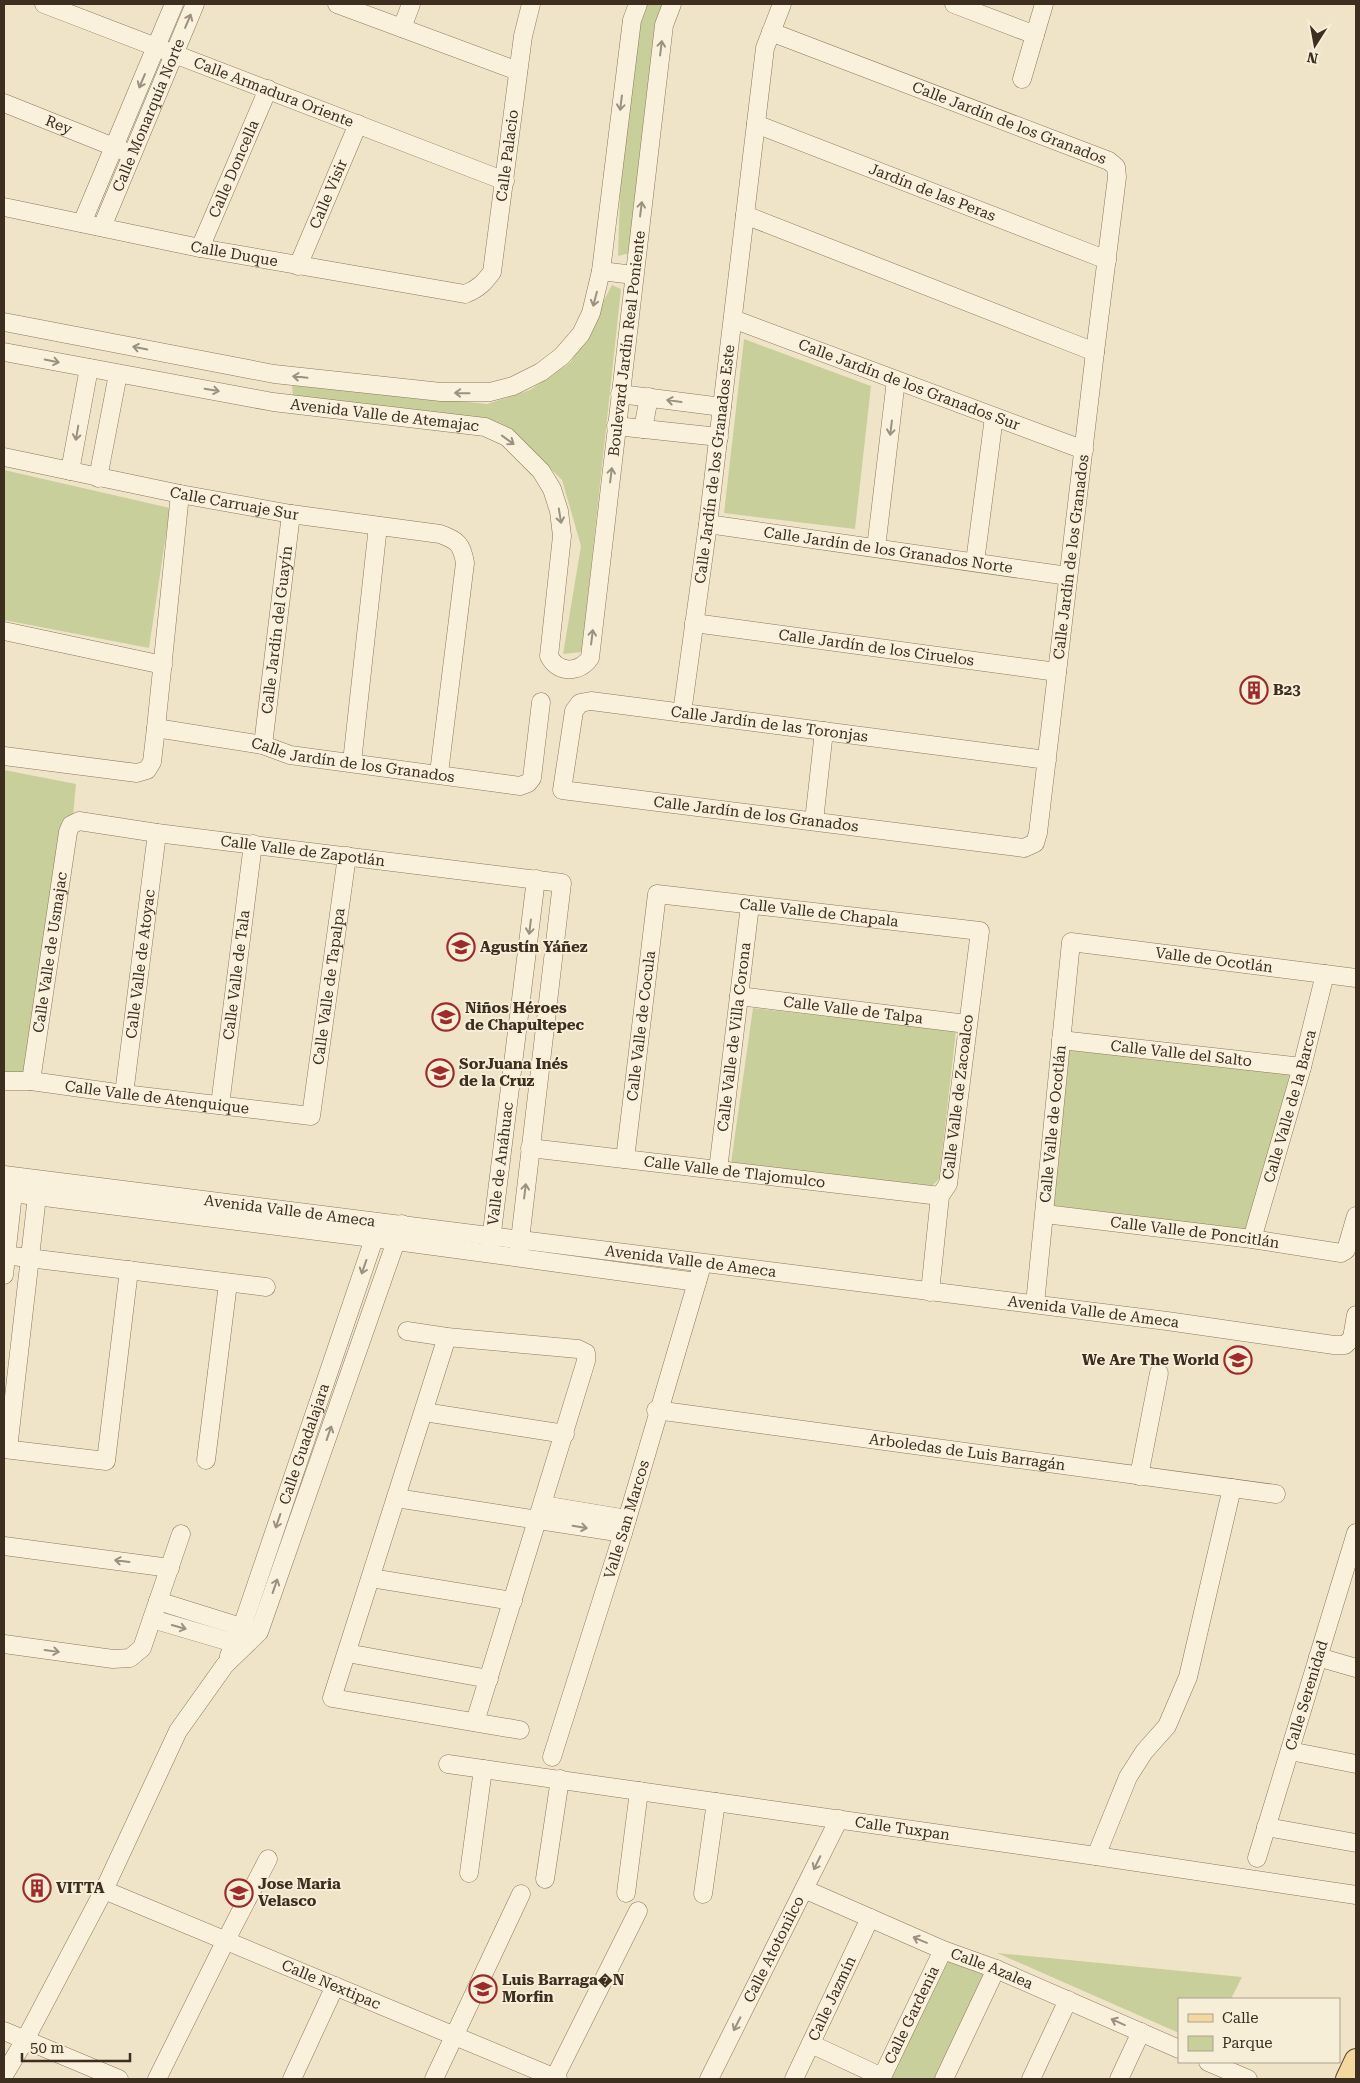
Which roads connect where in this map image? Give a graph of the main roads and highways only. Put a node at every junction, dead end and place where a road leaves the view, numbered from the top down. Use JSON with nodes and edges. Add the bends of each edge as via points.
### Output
{"nodes":[{"id":1,"x":1356,"y":2060,"type":"edge"},
{"id":2,"x":1347,"y":2079,"type":"edge"}],
"edges":[{"from":1,"to":2,"type":"main road"}]}
